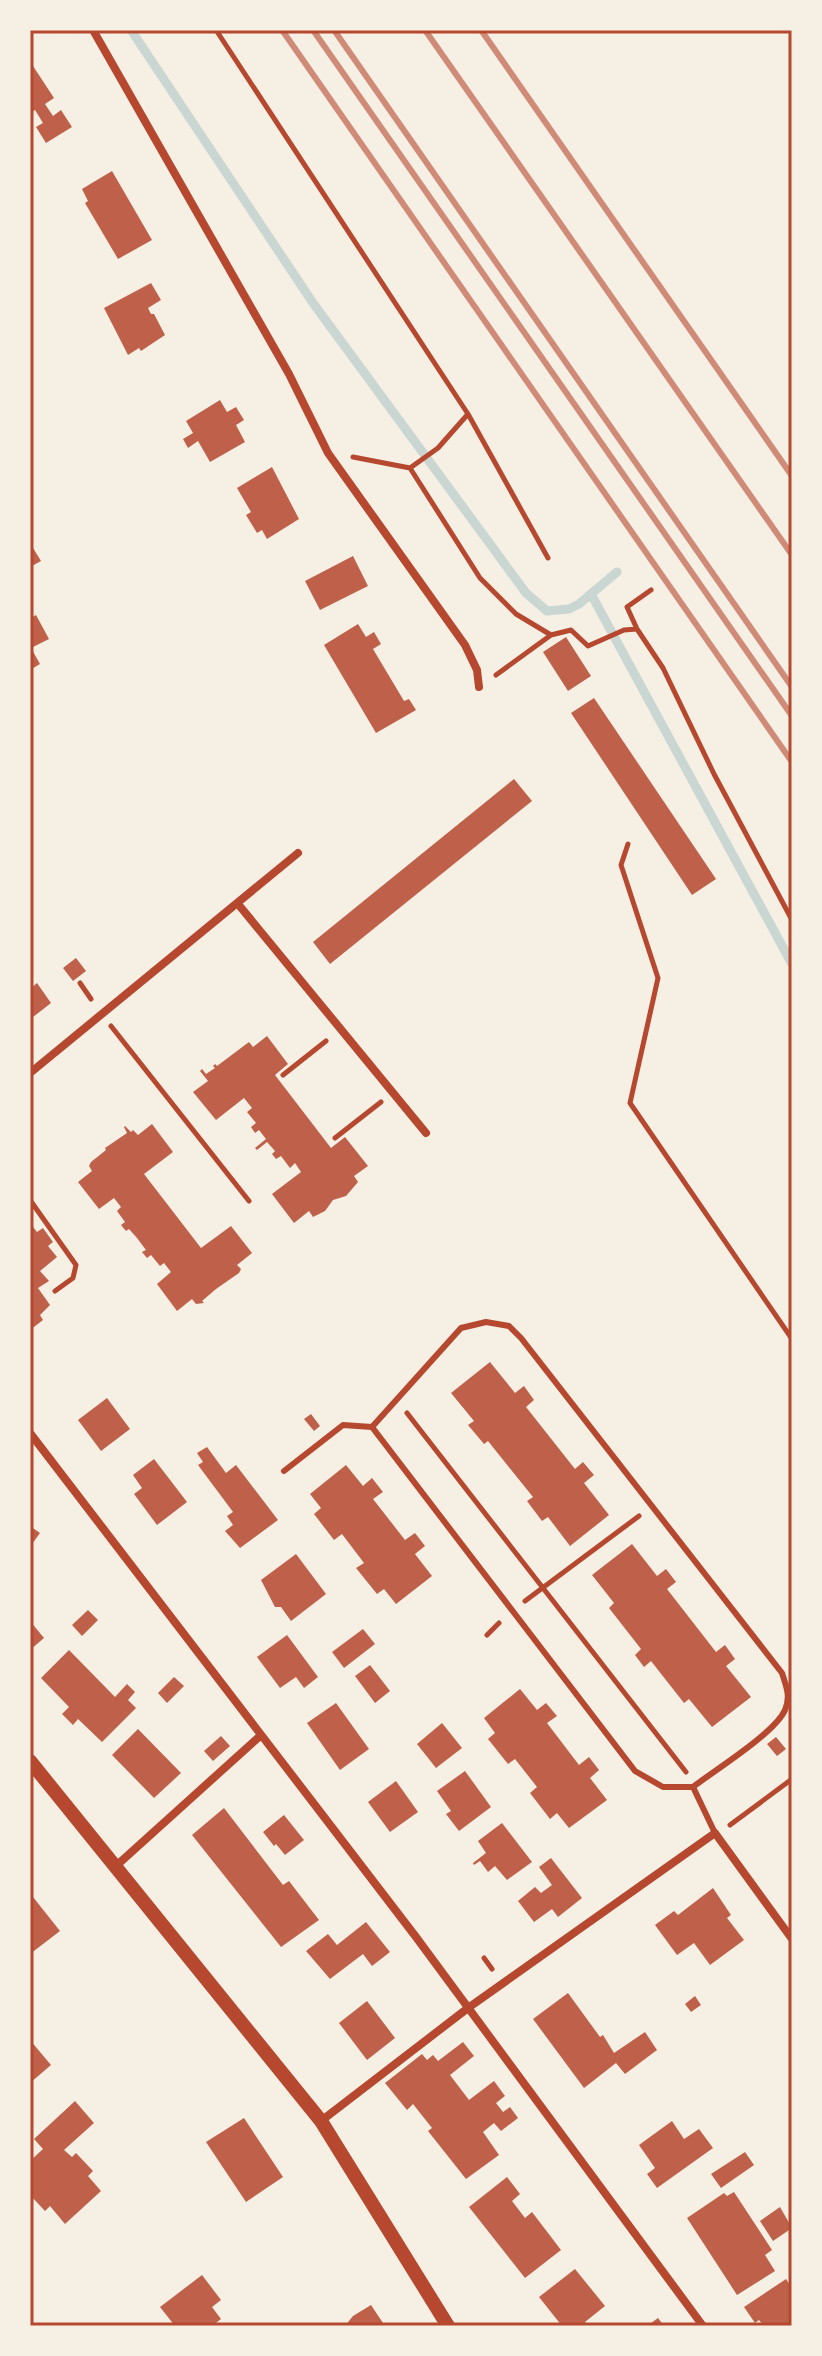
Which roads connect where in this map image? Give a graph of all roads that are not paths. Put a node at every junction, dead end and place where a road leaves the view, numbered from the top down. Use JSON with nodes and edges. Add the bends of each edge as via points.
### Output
{"nodes":[{"id":1,"x":93,"y":30,"type":"edge"},
{"id":2,"x":479,"y":687,"type":"road end"},
{"id":3,"x":298,"y":853,"type":"dead end"},
{"id":4,"x":238,"y":904,"type":"junction"},
{"id":5,"x":30,"y":1073,"type":"edge"},
{"id":6,"x":426,"y":1133,"type":"dead end"},
{"id":7,"x":372,"y":1427,"type":"junction"},
{"id":8,"x":30,"y":1433,"type":"edge"},
{"id":9,"x":284,"y":1471,"type":"dead end"},
{"id":10,"x":260,"y":1736,"type":"junction"},
{"id":11,"x":30,"y":1761,"type":"edge"},
{"id":12,"x":693,"y":1787,"type":"junction"},
{"id":13,"x":715,"y":1833,"type":"junction"},
{"id":14,"x":116,"y":1866,"type":"junction"},
{"id":15,"x":792,"y":1939,"type":"edge"},
{"id":16,"x":468,"y":2008,"type":"junction"},
{"id":17,"x":321,"y":2121,"type":"junction"},
{"id":18,"x":448,"y":2326,"type":"edge"},
{"id":19,"x":703,"y":2326,"type":"edge"}],
"edges":[{"from":1,"to":2,"type":"street","via":[[289,374],[328,453],[465,645]]},
{"from":3,"to":4,"type":"street"},
{"from":4,"to":5,"type":"street"},
{"from":4,"to":6,"type":"street"},
{"from":7,"to":9,"type":"lane","via":[[343,1425]]},
{"from":7,"to":12,"type":"lane","via":[[635,1771],[663,1787]]},
{"from":7,"to":12,"type":"lane","via":[[461,1328],[486,1322],[509,1326],[521,1338],[782,1673],[789,1692],[776,1724]]},
{"from":8,"to":10,"type":"street"},
{"from":10,"to":14,"type":"street"},
{"from":10,"to":16,"type":"street"},
{"from":11,"to":14,"type":"street"},
{"from":12,"to":13,"type":"lane"},
{"from":13,"to":15,"type":"street"},
{"from":13,"to":16,"type":"street"},
{"from":14,"to":17,"type":"street"},
{"from":16,"to":17,"type":"street"},
{"from":16,"to":19,"type":"street"},
{"from":17,"to":18,"type":"street"}]}
